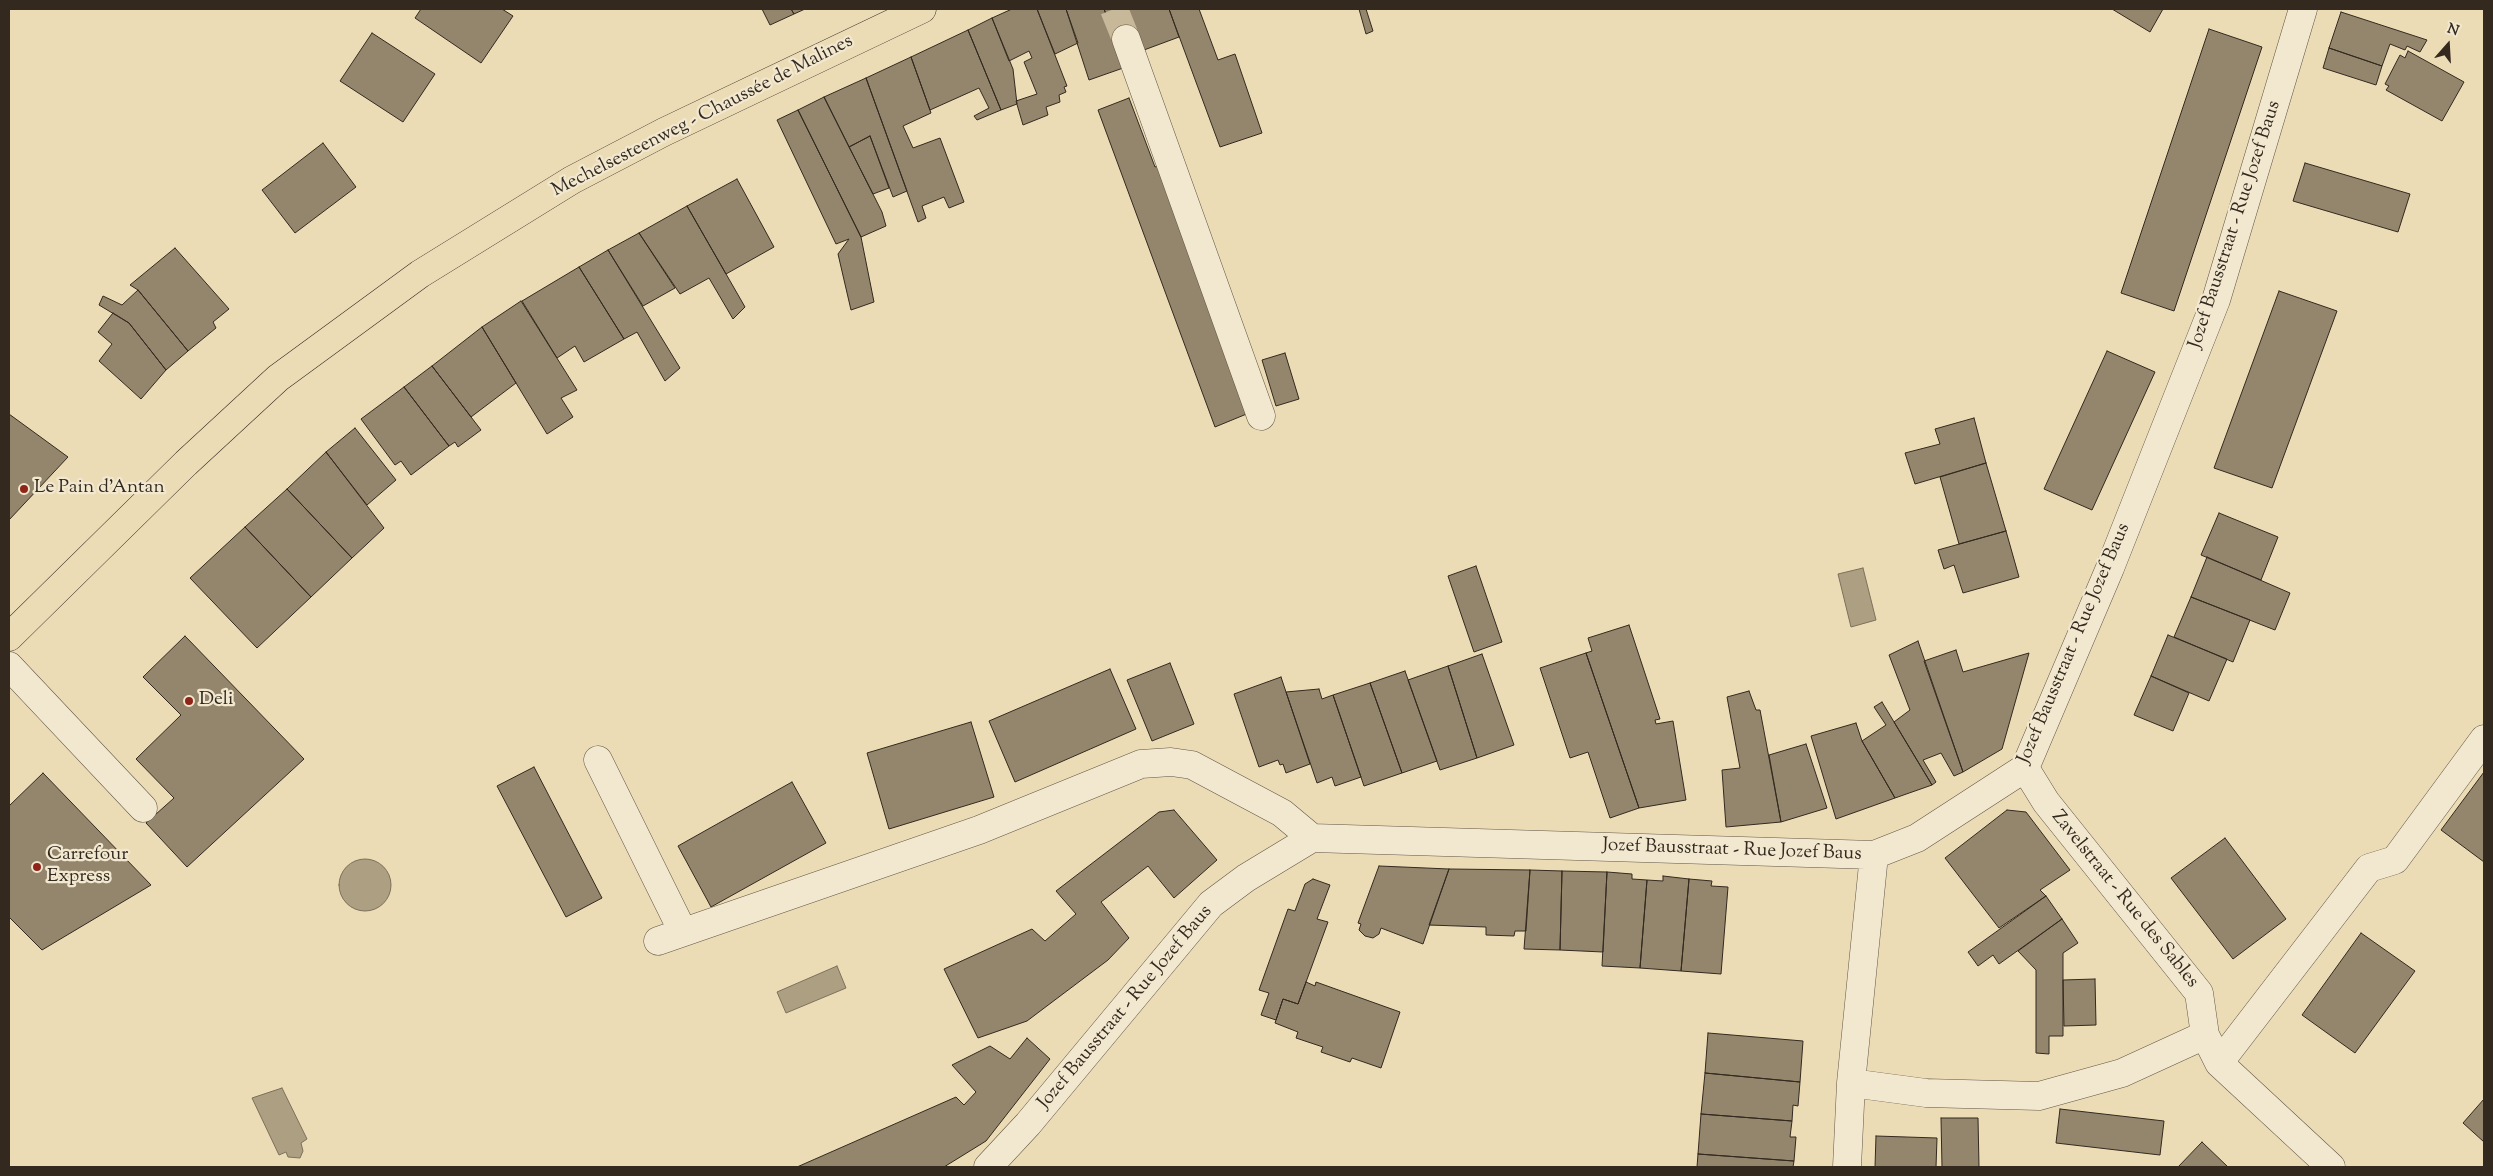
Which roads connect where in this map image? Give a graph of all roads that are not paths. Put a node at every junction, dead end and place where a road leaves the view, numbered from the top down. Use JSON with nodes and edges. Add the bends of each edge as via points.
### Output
{"nodes":[{"id":1,"x":922,"y":9,"type":"edge"},
{"id":2,"x":2303,"y":9,"type":"edge"},
{"id":3,"x":1126,"y":39,"type":"tunnel mouth"},
{"id":4,"x":1261,"y":416,"type":"dead end"},
{"id":5,"x":9,"y":637,"type":"edge"},
{"id":6,"x":9,"y":666,"type":"edge"},
{"id":7,"x":2484,"y":739,"type":"edge"},
{"id":8,"x":598,"y":760,"type":"dead end"},
{"id":9,"x":2025,"y":768,"type":"junction"},
{"id":10,"x":143,"y":808,"type":"dead end"},
{"id":11,"x":1312,"y":838,"type":"junction"},
{"id":12,"x":1874,"y":855,"type":"junction"},
{"id":13,"x":684,"y":932,"type":"junction"},
{"id":14,"x":658,"y":941,"type":"dead end"},
{"id":15,"x":2205,"y":1035,"type":"junction"},
{"id":16,"x":2219,"y":1063,"type":"junction"},
{"id":17,"x":1851,"y":1083,"type":"junction"},
{"id":18,"x":988,"y":1167,"type":"edge"},
{"id":19,"x":1847,"y":1167,"type":"edge"},
{"id":20,"x":2331,"y":1167,"type":"edge"}],
"edges":[{"from":1,"to":5,"type":"main road","name":"Mechelsesteenweg - Chaussée de Malines","via":[[581,175],[420,274],[278,378],[186,463]]},
{"from":2,"to":9,"type":"street","name":"Jozef Bausstraat - Rue Jozef Baus","via":[[2216,300],[2110,568]]},
{"from":3,"to":4,"type":"street"},
{"from":6,"to":10,"type":"street"},
{"from":7,"to":16,"type":"street","via":[[2395,860],[2369,868]]},
{"from":8,"to":13,"type":"street"},
{"from":9,"to":12,"type":"street","name":"Jozef Bausstraat - Rue Jozef Baus","via":[[1917,838]]},
{"from":9,"to":15,"type":"street","name":"Zavelstraat - Rue des Sables","via":[[2046,802],[2199,993]]},
{"from":11,"to":12,"type":"street","name":"Jozef Bausstraat - Rue Jozef Baus"},
{"from":11,"to":13,"type":"street","via":[[1282,813],[1192,765],[1171,762],[1141,764],[979,830]]},
{"from":11,"to":18,"type":"street","name":"Jozef Bausstraat - Rue Jozef Baus","via":[[1246,878],[1211,904],[1028,1124]]},
{"from":12,"to":17,"type":"street"},
{"from":13,"to":14,"type":"street"},
{"from":15,"to":16,"type":"street","name":"Zavelstraat - Rue des Sables"},
{"from":15,"to":17,"type":"street","via":[[2122,1073],[2039,1096],[1926,1093]]},
{"from":16,"to":20,"type":"street","name":"Zavelstraat - Rue des Sables"},
{"from":17,"to":19,"type":"street"}]}
